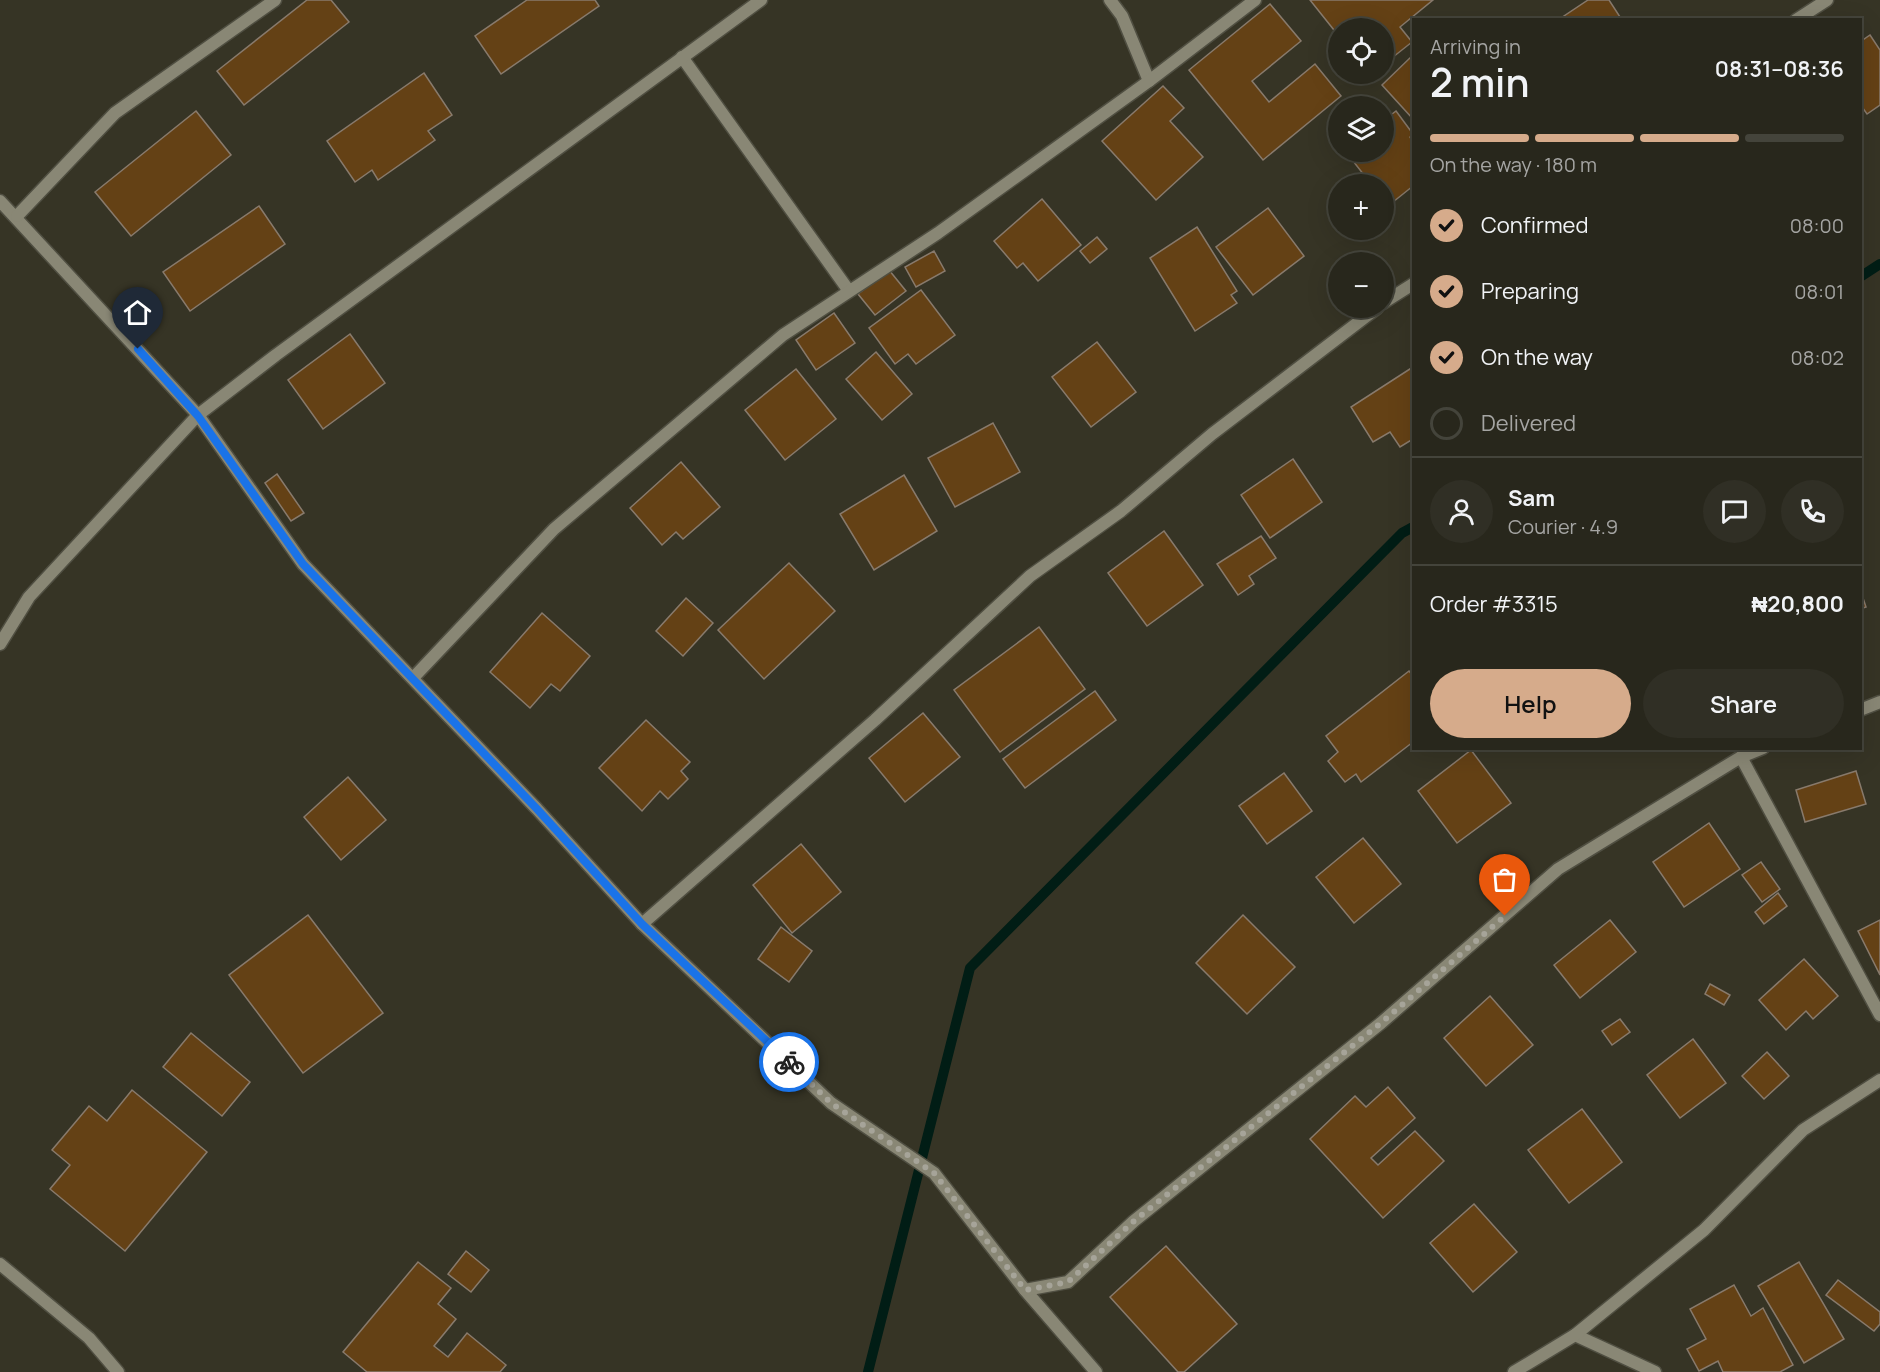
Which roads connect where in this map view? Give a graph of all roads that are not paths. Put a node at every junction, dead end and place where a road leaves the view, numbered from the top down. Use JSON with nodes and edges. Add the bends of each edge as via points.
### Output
{"nodes":[{"id":1,"x":275,"y":0,"type":"edge"},
{"id":2,"x":761,"y":0,"type":"edge"},
{"id":3,"x":1110,"y":0,"type":"edge"},
{"id":4,"x":1255,"y":0,"type":"edge"},
{"id":5,"x":1827,"y":0,"type":"edge"},
{"id":6,"x":1799,"y":18,"type":"edge"},
{"id":7,"x":682,"y":57,"type":"junction"},
{"id":8,"x":1149,"y":81,"type":"junction"},
{"id":9,"x":0,"y":201,"type":"edge"},
{"id":10,"x":16,"y":216,"type":"junction"},
{"id":11,"x":1412,"y":285,"type":"edge"},
{"id":12,"x":849,"y":291,"type":"junction"},
{"id":13,"x":1394,"y":296,"type":"edge"},
{"id":14,"x":1364,"y":318,"type":"edge"},
{"id":15,"x":198,"y":416,"type":"junction"},
{"id":16,"x":0,"y":644,"type":"edge"},
{"id":17,"x":412,"y":678,"type":"junction"},
{"id":18,"x":1880,"y":702,"type":"edge"},
{"id":19,"x":1862,"y":709,"type":"edge"},
{"id":20,"x":1758,"y":750,"type":"edge"},
{"id":21,"x":1741,"y":757,"type":"junction"},
{"id":22,"x":642,"y":924,"type":"junction"},
{"id":23,"x":1880,"y":1015,"type":"edge"},
{"id":24,"x":1880,"y":1080,"type":"edge"},
{"id":25,"x":0,"y":1264,"type":"edge"},
{"id":26,"x":1025,"y":1290,"type":"junction"},
{"id":27,"x":1575,"y":1335,"type":"junction"},
{"id":28,"x":116,"y":1371,"type":"edge"},
{"id":29,"x":1096,"y":1372,"type":"edge"},
{"id":30,"x":1514,"y":1372,"type":"edge"},
{"id":31,"x":1655,"y":1372,"type":"edge"}],
"edges":[{"from":1,"to":10,"type":"street","via":[[115,113]]},
{"from":2,"to":7,"type":"street"},
{"from":3,"to":8,"type":"street","via":[[1122,16]]},
{"from":4,"to":8,"type":"street"},
{"from":5,"to":6,"type":"street"},
{"from":7,"to":12,"type":"street"},
{"from":7,"to":15,"type":"street"},
{"from":8,"to":12,"type":"street","via":[[938,233]]},
{"from":9,"to":10,"type":"street"},
{"from":10,"to":15,"type":"street"},
{"from":11,"to":13,"type":"street"},
{"from":12,"to":17,"type":"street","via":[[783,335],[554,529]]},
{"from":14,"to":22,"type":"street","via":[[1212,434],[1121,511],[1030,576],[875,720]]},
{"from":15,"to":16,"type":"street","via":[[29,597]]},
{"from":15,"to":17,"type":"street","via":[[303,564]]},
{"from":17,"to":22,"type":"street"},
{"from":18,"to":19,"type":"street"},
{"from":20,"to":21,"type":"street"},
{"from":21,"to":23,"type":"street"},
{"from":21,"to":26,"type":"street","via":[[1558,869],[1381,1023],[1134,1221],[1068,1282]]},
{"from":22,"to":26,"type":"street","via":[[831,1103],[934,1173]]},
{"from":24,"to":27,"type":"street","via":[[1803,1130],[1704,1230]]},
{"from":25,"to":28,"type":"street","via":[[89,1338]]},
{"from":26,"to":29,"type":"street"},
{"from":27,"to":30,"type":"street"},
{"from":27,"to":31,"type":"street"}]}
